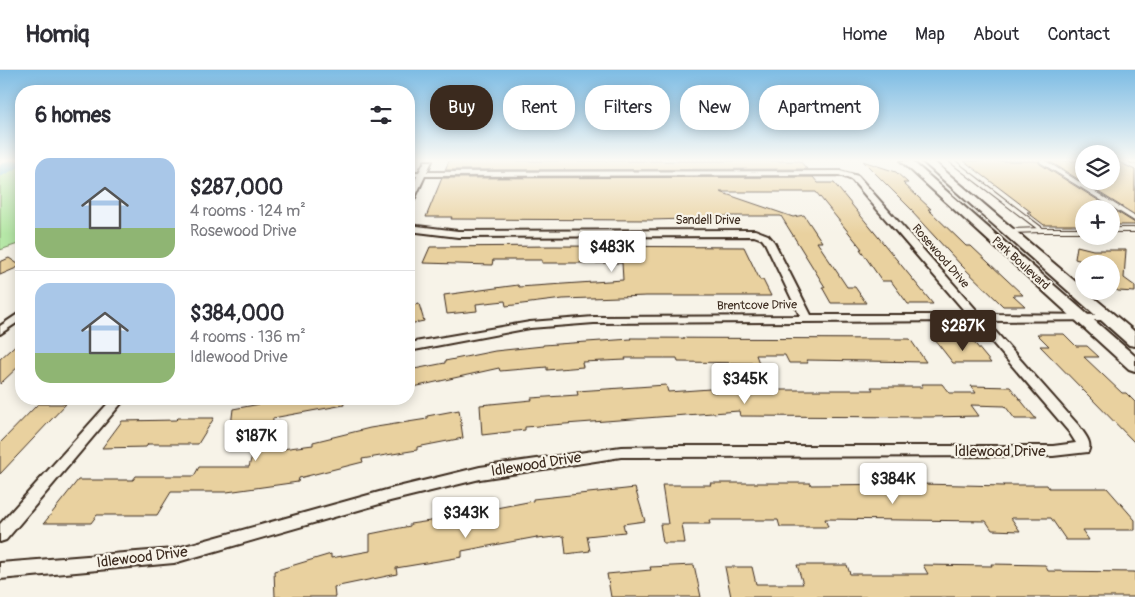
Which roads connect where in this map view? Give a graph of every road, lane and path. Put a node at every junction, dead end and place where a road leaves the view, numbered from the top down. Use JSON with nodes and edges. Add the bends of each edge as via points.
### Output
{"nodes":[{"id":1,"x":861,"y":186,"type":"edge"},
{"id":2,"x":934,"y":186,"type":"edge"},
{"id":3,"x":955,"y":186,"type":"edge"},
{"id":4,"x":984,"y":186,"type":"edge"},
{"id":5,"x":1081,"y":186,"type":"edge"},
{"id":6,"x":1135,"y":219,"type":"edge"},
{"id":7,"x":415,"y":229,"type":"edge"},
{"id":8,"x":1042,"y":230,"type":"junction"},
{"id":9,"x":1075,"y":230,"type":"edge"},
{"id":10,"x":1120,"y":230,"type":"edge"},
{"id":11,"x":1135,"y":230,"type":"edge"},
{"id":12,"x":985,"y":231,"type":"junction"},
{"id":13,"x":1006,"y":231,"type":"junction"},
{"id":14,"x":977,"y":317,"type":"junction"},
{"id":15,"x":1081,"y":317,"type":"junction"},
{"id":16,"x":1107,"y":317,"type":"junction"},
{"id":17,"x":807,"y":318,"type":"junction"},
{"id":18,"x":15,"y":320,"type":"edge"},
{"id":19,"x":0,"y":331,"type":"edge"},
{"id":20,"x":1135,"y":340,"type":"edge"},
{"id":21,"x":415,"y":346,"type":"edge"},
{"id":22,"x":1135,"y":365,"type":"edge"},
{"id":23,"x":114,"y":405,"type":"edge"},
{"id":24,"x":1083,"y":448,"type":"joint"},
{"id":25,"x":0,"y":535,"type":"edge"},
{"id":26,"x":0,"y":571,"type":"edge"}],
"edges":[{"from":1,"to":14,"type":"street","name":"Rosewood Drive"},
{"from":2,"to":12,"type":"main road","name":"Park Boulevard"},
{"from":3,"to":13,"type":"main road","name":"Park Boulevard"},
{"from":4,"to":8,"type":"lane"},
{"from":5,"to":6,"type":"lane"},
{"from":7,"to":17,"type":"street","name":"Sandell Drive","via":[[458,234],[755,233],[770,242]]},
{"from":8,"to":9,"type":"lane"},
{"from":8,"to":13,"type":"lane"},
{"from":10,"to":11,"type":"lane"},
{"from":12,"to":13,"type":"main road"},
{"from":12,"to":15,"type":"main road","name":"Park Boulevard"},
{"from":13,"to":16,"type":"main road","name":"Park Boulevard"},
{"from":14,"to":15,"type":"street","name":"Brentcove Drive"},
{"from":14,"to":17,"type":"street","name":"Brentcove Drive"},
{"from":14,"to":24,"type":"street","name":"Rosewood Drive","via":[[1074,429]]},
{"from":15,"to":16,"type":"street","name":"Brentcove Drive"},
{"from":15,"to":22,"type":"main road","name":"Park Boulevard"},
{"from":16,"to":20,"type":"main road","name":"Park Boulevard"},
{"from":17,"to":21,"type":"street","name":"Brentcove Drive","via":[[594,320],[530,325]]},
{"from":18,"to":19,"type":"street"},
{"from":23,"to":25,"type":"street"},
{"from":24,"to":26,"type":"street","name":"Idlewood Drive","via":[[1053,451],[621,452],[480,473],[174,556]]}]}
